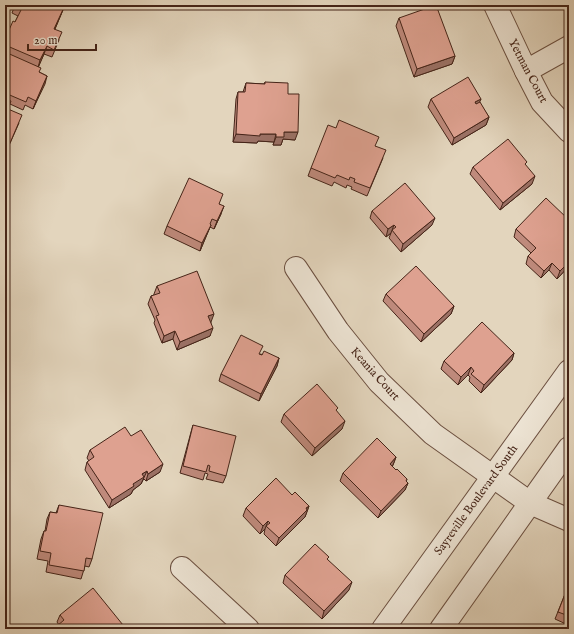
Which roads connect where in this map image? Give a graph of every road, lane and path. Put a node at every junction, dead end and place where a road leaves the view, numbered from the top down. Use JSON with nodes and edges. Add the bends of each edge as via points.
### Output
{"nodes":[{"id":1,"x":495,"y":5,"type":"edge"},
{"id":2,"x":569,"y":47,"type":"edge"},
{"id":3,"x":526,"y":71,"type":"junction"},
{"id":4,"x":569,"y":131,"type":"edge"},
{"id":5,"x":296,"y":268,"type":"dead end"},
{"id":6,"x":569,"y":372,"type":"edge"},
{"id":7,"x":569,"y":448,"type":"edge"},
{"id":8,"x":492,"y":477,"type":"junction"},
{"id":9,"x":530,"y":502,"type":"junction"},
{"id":10,"x":569,"y":520,"type":"edge"},
{"id":11,"x":182,"y":568,"type":"dead end"},
{"id":12,"x":248,"y":629,"type":"edge"},
{"id":13,"x":383,"y":629,"type":"edge"},
{"id":14,"x":441,"y":629,"type":"edge"}],
"edges":[{"from":1,"to":3,"type":"street","name":"Yetman Court"},
{"from":2,"to":3,"type":"street"},
{"from":3,"to":4,"type":"street","name":"Yetman Court","via":[[542,102]]},
{"from":5,"to":8,"type":"street","name":"Keania Court","via":[[338,331],[379,382],[433,434]]},
{"from":6,"to":8,"type":"street","name":"Sayreville Boulevard South"},
{"from":7,"to":9,"type":"street"},
{"from":8,"to":9,"type":"street","name":"Keania Court"},
{"from":8,"to":13,"type":"street","name":"Sayreville Boulevard South"},
{"from":9,"to":10,"type":"street","name":"Keania Court"},
{"from":9,"to":14,"type":"street"},
{"from":11,"to":12,"type":"street"}]}
